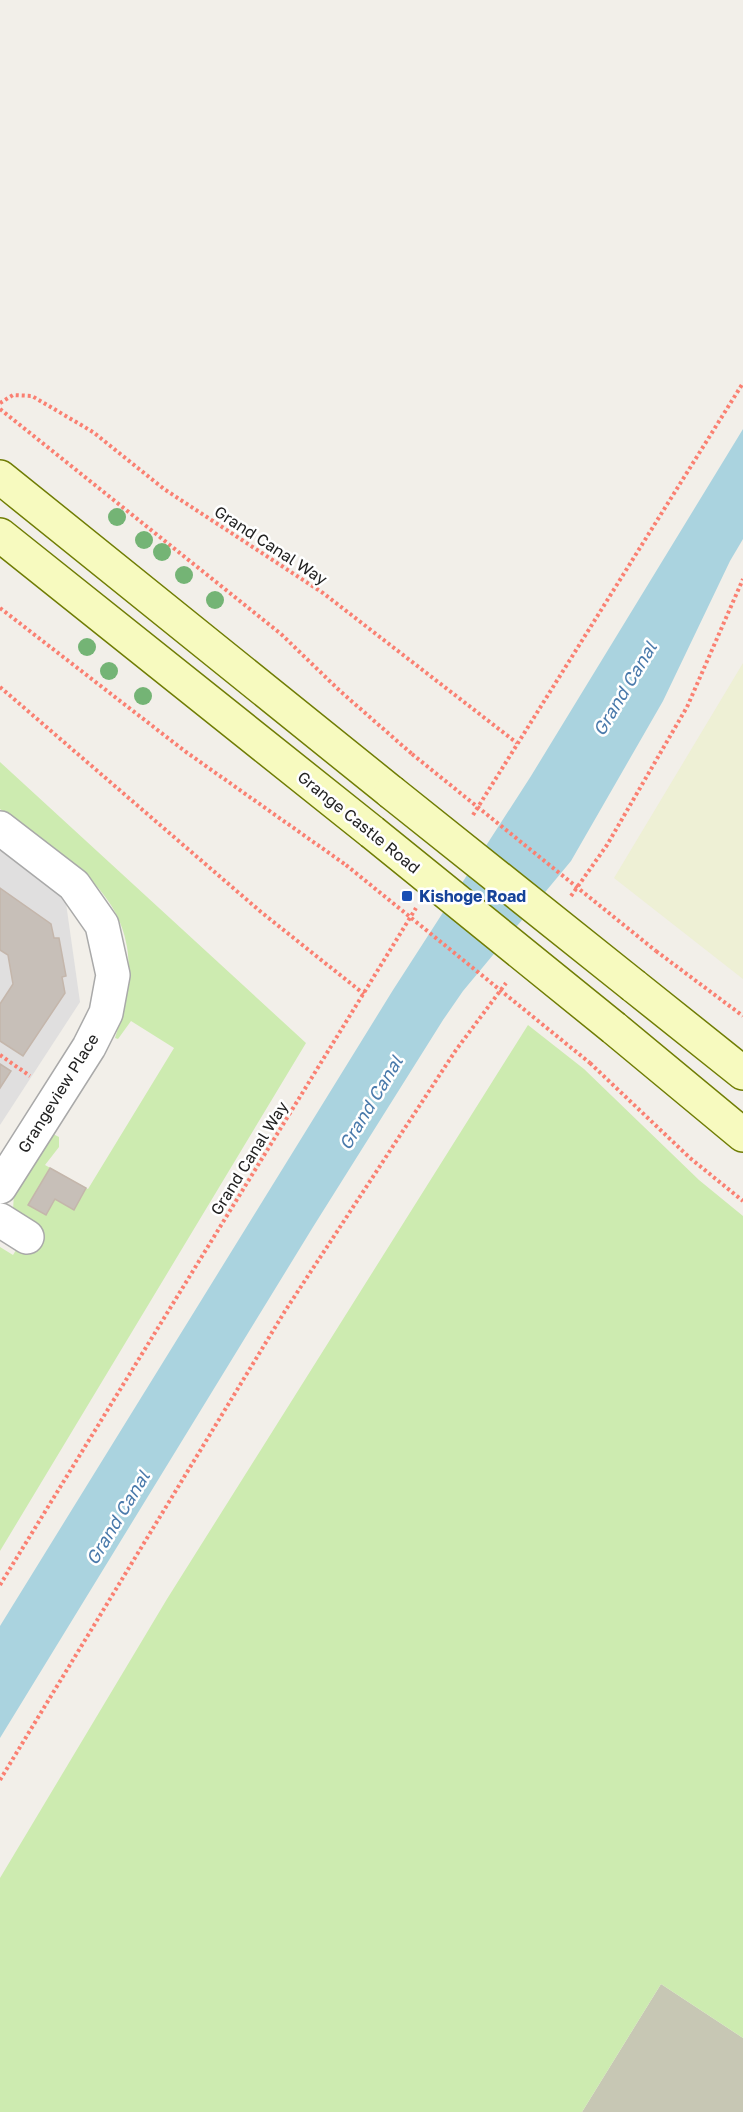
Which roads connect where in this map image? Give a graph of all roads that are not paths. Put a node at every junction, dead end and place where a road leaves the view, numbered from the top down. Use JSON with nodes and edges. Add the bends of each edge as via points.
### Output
{"nodes":[{"id":1,"x":0,"y":477,"type":"edge"},
{"id":2,"x":0,"y":535,"type":"edge"},
{"id":3,"x":0,"y":828,"type":"edge"},
{"id":4,"x":743,"y":1074,"type":"edge"},
{"id":5,"x":743,"y":1135,"type":"edge"},
{"id":6,"x":0,"y":1187,"type":"edge"}],
"edges":[{"from":1,"to":4,"type":"main road","bridge":true},
{"from":2,"to":5,"type":"main road","name":"Grange Castle Road","bridge":true},
{"from":3,"to":6,"type":"street","name":"Grangeview Place","via":[[74,885],[102,925],[113,975],[106,1013],[90,1047]]}]}
